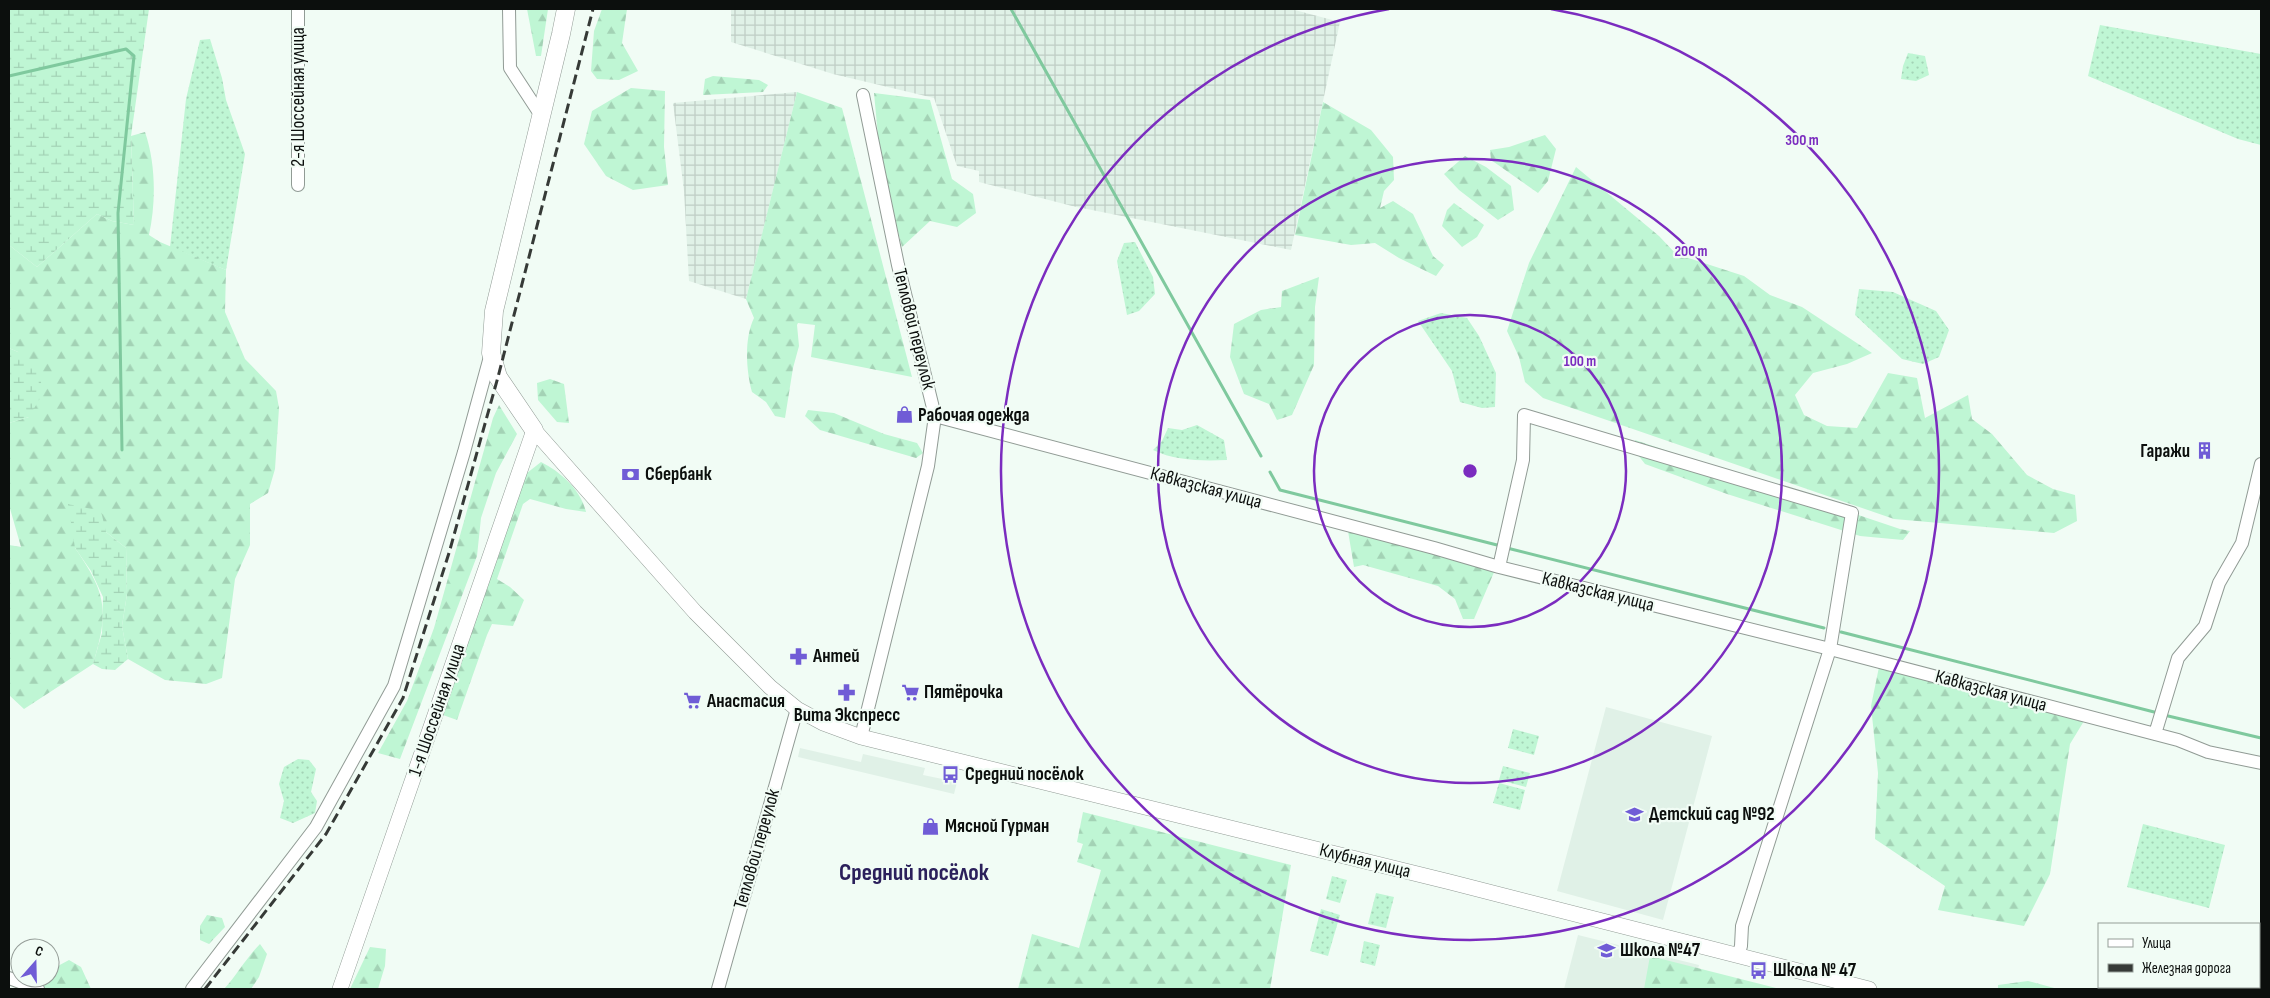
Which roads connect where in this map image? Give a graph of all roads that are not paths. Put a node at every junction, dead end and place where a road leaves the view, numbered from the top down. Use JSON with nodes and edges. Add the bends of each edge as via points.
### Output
{"nodes":[{"id":1,"x":298,"y":9,"type":"edge"},
{"id":2,"x":509,"y":9,"type":"edge"},
{"id":3,"x":566,"y":9,"type":"edge"},
{"id":4,"x":863,"y":95,"type":"dead end"},
{"id":5,"x":540,"y":114,"type":"junction"},
{"id":6,"x":298,"y":185,"type":"dead end"},
{"id":7,"x":491,"y":353,"type":"junction"},
{"id":8,"x":935,"y":416,"type":"junction"},
{"id":9,"x":534,"y":430,"type":"junction"},
{"id":10,"x":2261,"y":464,"type":"edge"},
{"id":11,"x":1500,"y":562,"type":"junction"},
{"id":12,"x":1830,"y":649,"type":"junction"},
{"id":13,"x":797,"y":709,"type":"junction"},
{"id":14,"x":2156,"y":730,"type":"junction"},
{"id":15,"x":861,"y":737,"type":"junction"},
{"id":16,"x":2261,"y":764,"type":"edge"},
{"id":17,"x":1738,"y":956,"type":"junction"},
{"id":18,"x":9,"y":978,"type":"edge"},
{"id":19,"x":38,"y":989,"type":"edge"},
{"id":20,"x":192,"y":989,"type":"edge"},
{"id":21,"x":340,"y":989,"type":"edge"},
{"id":22,"x":718,"y":989,"type":"edge"},
{"id":23,"x":1869,"y":989,"type":"edge"}],
"edges":[{"from":1,"to":6,"type":"street","name":"2-я Шоссейная улица"},
{"from":2,"to":5,"type":"street","via":[[510,68]]},
{"from":3,"to":5,"type":"main road"},
{"from":4,"to":8,"type":"street","name":"Тепловой переулок","via":[[898,265]]},
{"from":5,"to":7,"type":"main road","via":[[494,311]]},
{"from":7,"to":9,"type":"main road","via":[[498,377]]},
{"from":7,"to":20,"type":"street","via":[[394,686],[316,827]]},
{"from":8,"to":11,"type":"street","name":"Кавказская улица","via":[[1434,548]]},
{"from":8,"to":15,"type":"street","name":"Тепловой переулок","via":[[928,466]]},
{"from":9,"to":13,"type":"street","name":"Клубная улица","via":[[695,612],[770,687]]},
{"from":9,"to":21,"type":"street","name":"1-я Шоссейная улица"},
{"from":10,"to":14,"type":"street","via":[[2245,535],[2219,583],[2205,626],[2178,658]]},
{"from":11,"to":12,"type":"street","name":"Кавказская улица"},
{"from":11,"to":12,"type":"street","via":[[1523,460],[1524,415],[1852,513]]},
{"from":12,"to":14,"type":"street","name":"Кавказская улица"},
{"from":12,"to":17,"type":"street","via":[[1742,926]]},
{"from":13,"to":15,"type":"street","name":"Клубная улица","via":[[823,724]]},
{"from":13,"to":22,"type":"street","name":"Тепловой переулок"},
{"from":14,"to":16,"type":"street","name":"Кавказская улица","via":[[2208,752]]},
{"from":15,"to":17,"type":"street","name":"Клубная улица"},
{"from":17,"to":23,"type":"street","name":"Клубная улица"},
{"from":18,"to":19,"type":"street"}]}
